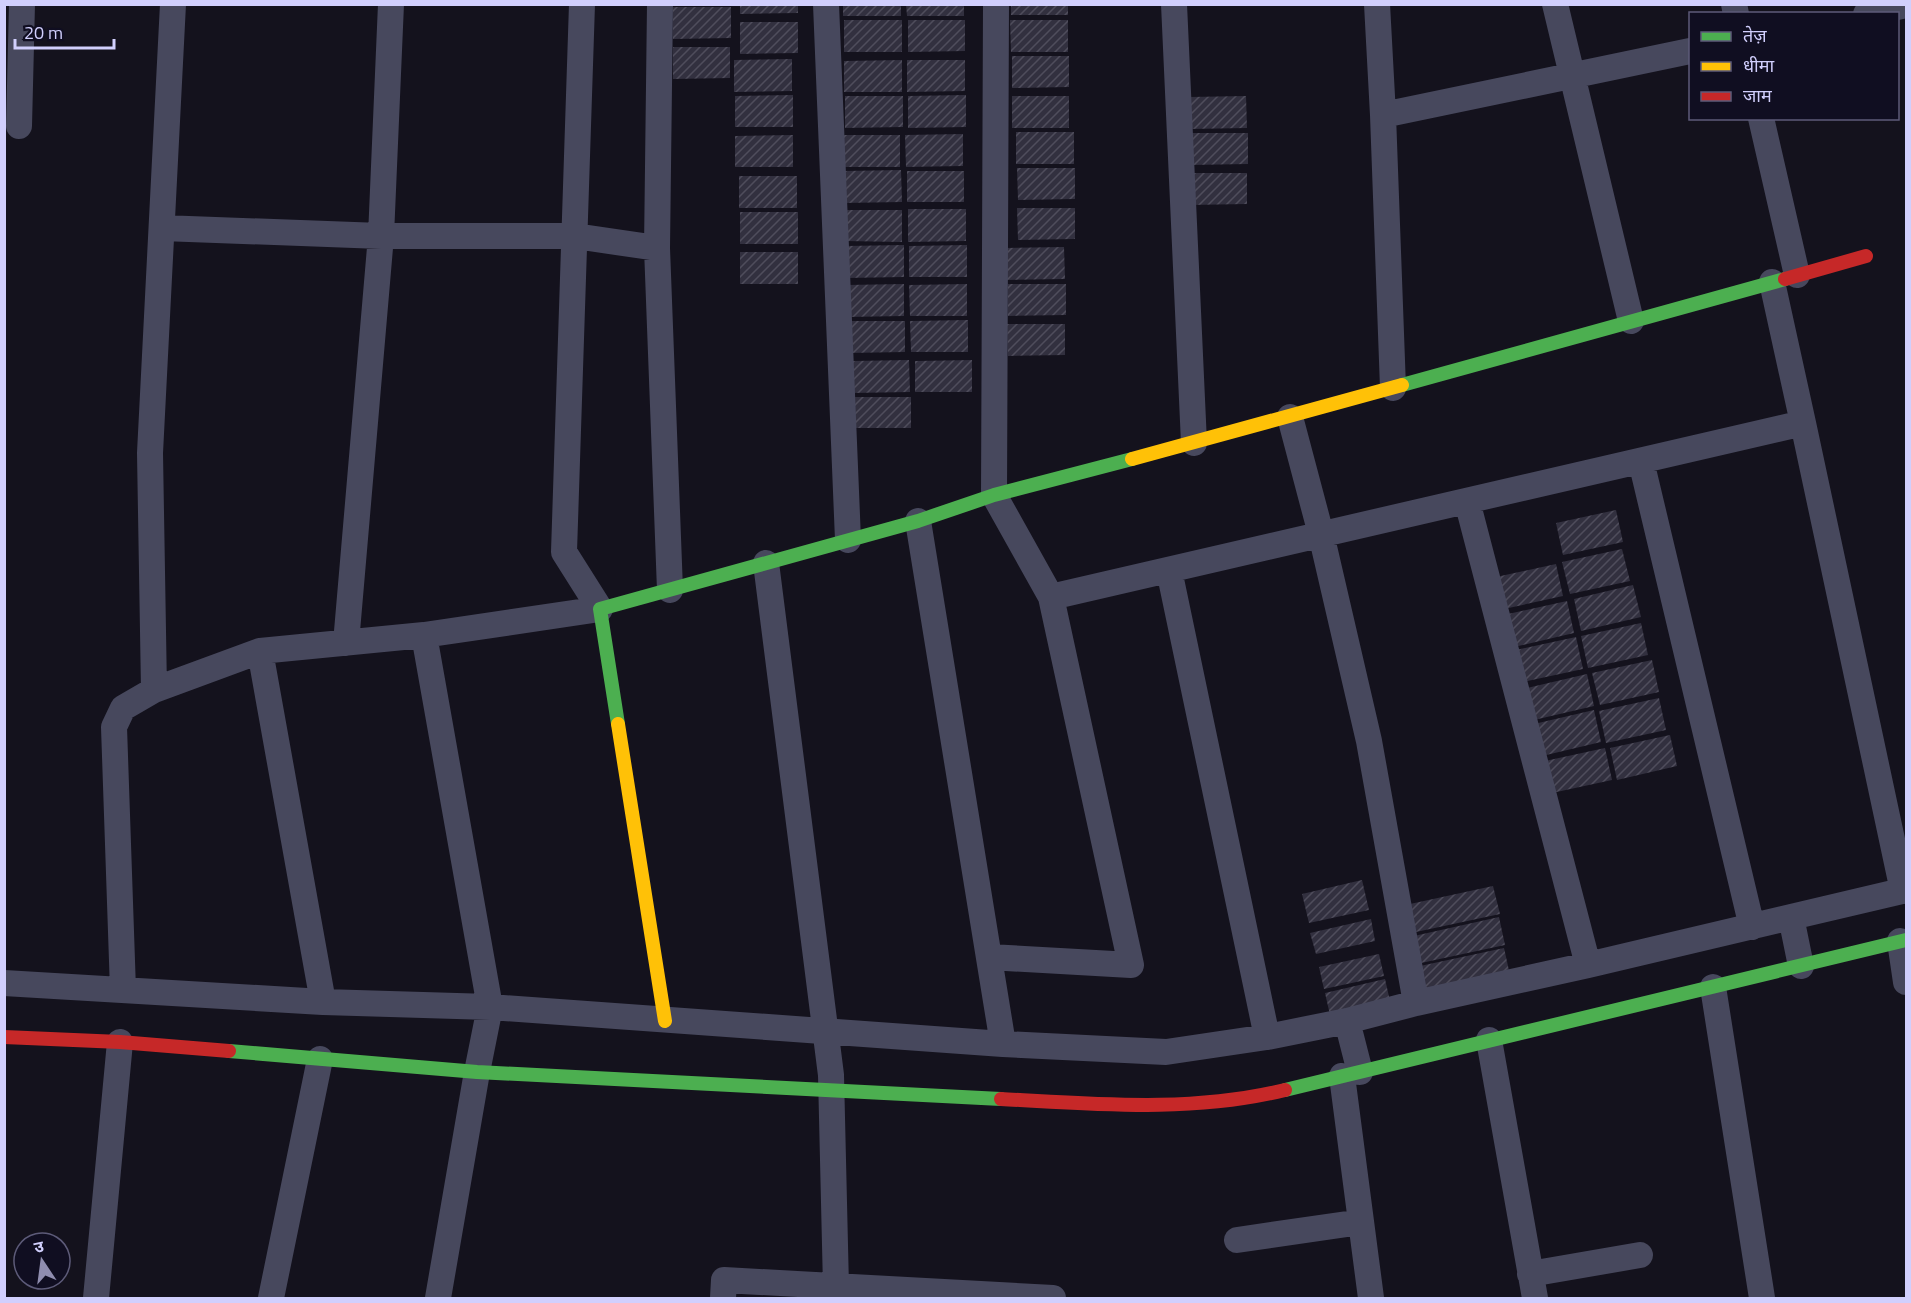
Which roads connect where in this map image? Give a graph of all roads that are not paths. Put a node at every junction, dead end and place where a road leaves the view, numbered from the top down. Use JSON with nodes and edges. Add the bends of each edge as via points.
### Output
{"nodes":[{"id":1,"x":22,"y":4,"type":"edge"},
{"id":2,"x":173,"y":4,"type":"edge"},
{"id":3,"x":392,"y":4,"type":"edge"},
{"id":4,"x":582,"y":4,"type":"edge"},
{"id":5,"x":660,"y":4,"type":"edge"},
{"id":6,"x":826,"y":4,"type":"edge"},
{"id":7,"x":996,"y":4,"type":"edge"},
{"id":8,"x":1174,"y":4,"type":"edge"},
{"id":9,"x":1377,"y":4,"type":"edge"},
{"id":10,"x":1555,"y":4,"type":"edge"},
{"id":11,"x":1906,"y":5,"type":"edge"},
{"id":12,"x":1875,"y":12,"type":"edge"},
{"id":13,"x":1689,"y":51,"type":"edge"},
{"id":14,"x":1572,"y":76,"type":"junction"},
{"id":15,"x":1383,"y":115,"type":"junction"},
{"id":16,"x":1761,"y":120,"type":"edge"},
{"id":17,"x":19,"y":126,"type":"dead end"},
{"id":18,"x":162,"y":228,"type":"junction"},
{"id":19,"x":381,"y":236,"type":"junction"},
{"id":20,"x":575,"y":236,"type":"junction"},
{"id":21,"x":657,"y":248,"type":"junction"},
{"id":22,"x":1866,"y":256,"type":"dead end"},
{"id":23,"x":1797,"y":275,"type":"junction"},
{"id":24,"x":1772,"y":282,"type":"junction"},
{"id":25,"x":1631,"y":321,"type":"junction"},
{"id":26,"x":1393,"y":388,"type":"junction"},
{"id":27,"x":1290,"y":417,"type":"junction"},
{"id":28,"x":1803,"y":423,"type":"junction"},
{"id":29,"x":1194,"y":443,"type":"junction"},
{"id":30,"x":1641,"y":461,"type":"junction"},
{"id":31,"x":994,"y":495,"type":"junction"},
{"id":32,"x":1467,"y":501,"type":"junction"},
{"id":33,"x":918,"y":521,"type":"junction"},
{"id":34,"x":1321,"y":534,"type":"junction"},
{"id":35,"x":848,"y":540,"type":"junction"},
{"id":36,"x":766,"y":563,"type":"junction"},
{"id":37,"x":1169,"y":570,"type":"junction"},
{"id":38,"x":670,"y":590,"type":"junction"},
{"id":39,"x":1052,"y":597,"type":"junction"},
{"id":40,"x":600,"y":609,"type":"junction"},
{"id":41,"x":424,"y":635,"type":"junction"},
{"id":42,"x":346,"y":643,"type":"junction"},
{"id":43,"x":260,"y":651,"type":"junction"},
{"id":44,"x":154,"y":690,"type":"junction"},
{"id":45,"x":1905,"y":890,"type":"edge"},
{"id":46,"x":1752,"y":927,"type":"junction"},
{"id":47,"x":1795,"y":941,"type":"junction"},
{"id":48,"x":1903,"y":941,"type":"edge"},
{"id":49,"x":989,"y":957,"type":"junction"},
{"id":50,"x":1588,"y":964,"type":"junction"},
{"id":51,"x":4,"y":982,"type":"edge"},
{"id":52,"x":1906,"y":982,"type":"edge"},
{"id":53,"x":1713,"y":987,"type":"junction"},
{"id":54,"x":123,"y":990,"type":"junction"},
{"id":55,"x":323,"y":1002,"type":"junction"},
{"id":56,"x":1416,"y":1003,"type":"junction"},
{"id":57,"x":488,"y":1016,"type":"junction"},
{"id":58,"x":665,"y":1021,"type":"junction"},
{"id":59,"x":4,"y":1037,"type":"edge"},
{"id":60,"x":1267,"y":1037,"type":"junction"},
{"id":61,"x":826,"y":1040,"type":"junction"},
{"id":62,"x":1489,"y":1040,"type":"junction"},
{"id":63,"x":120,"y":1042,"type":"junction"},
{"id":64,"x":1003,"y":1044,"type":"junction"},
{"id":65,"x":1351,"y":1051,"type":"junction"},
{"id":66,"x":320,"y":1059,"type":"junction"},
{"id":67,"x":479,"y":1063,"type":"junction"},
{"id":68,"x":832,"y":1083,"type":"junction"},
{"id":69,"x":1361,"y":1222,"type":"junction"},
{"id":70,"x":1237,"y":1240,"type":"dead end"},
{"id":71,"x":1640,"y":1255,"type":"dead end"},
{"id":72,"x":1530,"y":1274,"type":"junction"},
{"id":73,"x":835,"y":1293,"type":"edge"},
{"id":74,"x":975,"y":1297,"type":"edge"},
{"id":75,"x":96,"y":1299,"type":"edge"},
{"id":76,"x":271,"y":1299,"type":"edge"},
{"id":77,"x":438,"y":1299,"type":"edge"},
{"id":78,"x":723,"y":1299,"type":"edge"},
{"id":79,"x":1053,"y":1299,"type":"edge"},
{"id":80,"x":1371,"y":1299,"type":"edge"},
{"id":81,"x":1535,"y":1299,"type":"edge"},
{"id":82,"x":1762,"y":1299,"type":"edge"}],
"edges":[{"from":1,"to":17,"type":"street"},
{"from":2,"to":18,"type":"street"},
{"from":3,"to":19,"type":"street"},
{"from":4,"to":20,"type":"street"},
{"from":5,"to":21,"type":"street"},
{"from":6,"to":35,"type":"street"},
{"from":7,"to":31,"type":"street"},
{"from":8,"to":29,"type":"street"},
{"from":9,"to":15,"type":"street"},
{"from":10,"to":14,"type":"street"},
{"from":11,"to":12,"type":"street"},
{"from":13,"to":14,"type":"street"},
{"from":14,"to":15,"type":"street"},
{"from":14,"to":25,"type":"street"},
{"from":15,"to":26,"type":"street"},
{"from":16,"to":23,"type":"street"},
{"from":18,"to":19,"type":"street"},
{"from":18,"to":44,"type":"street","via":[[150,453]]},
{"from":19,"to":20,"type":"street"},
{"from":19,"to":42,"type":"street"},
{"from":20,"to":21,"type":"street"},
{"from":20,"to":40,"type":"street","via":[[564,552]]},
{"from":21,"to":38,"type":"street"},
{"from":22,"to":23,"type":"street"},
{"from":23,"to":24,"type":"street"},
{"from":24,"to":25,"type":"street"},
{"from":24,"to":28,"type":"street"},
{"from":25,"to":26,"type":"street"},
{"from":26,"to":27,"type":"street"},
{"from":27,"to":29,"type":"street"},
{"from":27,"to":34,"type":"street"},
{"from":28,"to":30,"type":"street"},
{"from":28,"to":45,"type":"street"},
{"from":29,"to":31,"type":"street"},
{"from":30,"to":32,"type":"street"},
{"from":30,"to":46,"type":"street"},
{"from":31,"to":33,"type":"street"},
{"from":31,"to":39,"type":"street"},
{"from":32,"to":34,"type":"street"},
{"from":32,"to":50,"type":"street"},
{"from":33,"to":35,"type":"street"},
{"from":33,"to":49,"type":"street"},
{"from":34,"to":37,"type":"street"},
{"from":34,"to":56,"type":"street","via":[[1369,741]]},
{"from":35,"to":36,"type":"street"},
{"from":36,"to":38,"type":"street"},
{"from":36,"to":61,"type":"street"},
{"from":37,"to":39,"type":"street"},
{"from":37,"to":60,"type":"street"},
{"from":38,"to":40,"type":"street"},
{"from":39,"to":49,"type":"street","via":[[1131,965]]},
{"from":40,"to":41,"type":"street"},
{"from":40,"to":58,"type":"street"},
{"from":41,"to":42,"type":"street"},
{"from":41,"to":57,"type":"street"},
{"from":42,"to":43,"type":"street"},
{"from":43,"to":44,"type":"street"},
{"from":43,"to":55,"type":"street"},
{"from":44,"to":54,"type":"street","via":[[123,708],[114,727]]},
{"from":45,"to":47,"type":"street"},
{"from":46,"to":47,"type":"street"},
{"from":46,"to":50,"type":"street"},
{"from":47,"to":48,"type":"street"},
{"from":47,"to":53,"type":"street"},
{"from":48,"to":52,"type":"street"},
{"from":49,"to":64,"type":"street"},
{"from":50,"to":56,"type":"street"},
{"from":51,"to":54,"type":"street"},
{"from":53,"to":62,"type":"street"},
{"from":53,"to":82,"type":"street"},
{"from":54,"to":55,"type":"street"},
{"from":55,"to":57,"type":"street"},
{"from":56,"to":65,"type":"street"},
{"from":57,"to":58,"type":"street"},
{"from":57,"to":67,"type":"street"},
{"from":58,"to":61,"type":"street"},
{"from":59,"to":63,"type":"street"},
{"from":60,"to":64,"type":"street","via":[[1166,1052]]},
{"from":60,"to":65,"type":"street"},
{"from":61,"to":64,"type":"street"},
{"from":61,"to":68,"type":"street"},
{"from":62,"to":65,"type":"street"},
{"from":62,"to":72,"type":"street"},
{"from":63,"to":66,"type":"street"},
{"from":63,"to":75,"type":"street"},
{"from":65,"to":68,"type":"street","via":[[1277,1092],[1195,1104],[1140,1106]]},
{"from":65,"to":69,"type":"street"},
{"from":66,"to":67,"type":"street"},
{"from":66,"to":76,"type":"street"},
{"from":67,"to":68,"type":"street"},
{"from":67,"to":77,"type":"street"},
{"from":68,"to":73,"type":"street"},
{"from":69,"to":70,"type":"street"},
{"from":69,"to":80,"type":"street"},
{"from":71,"to":72,"type":"street"},
{"from":72,"to":81,"type":"street"},
{"from":73,"to":74,"type":"street"},
{"from":73,"to":78,"type":"street","via":[[724,1280]]},
{"from":74,"to":79,"type":"street"}]}
